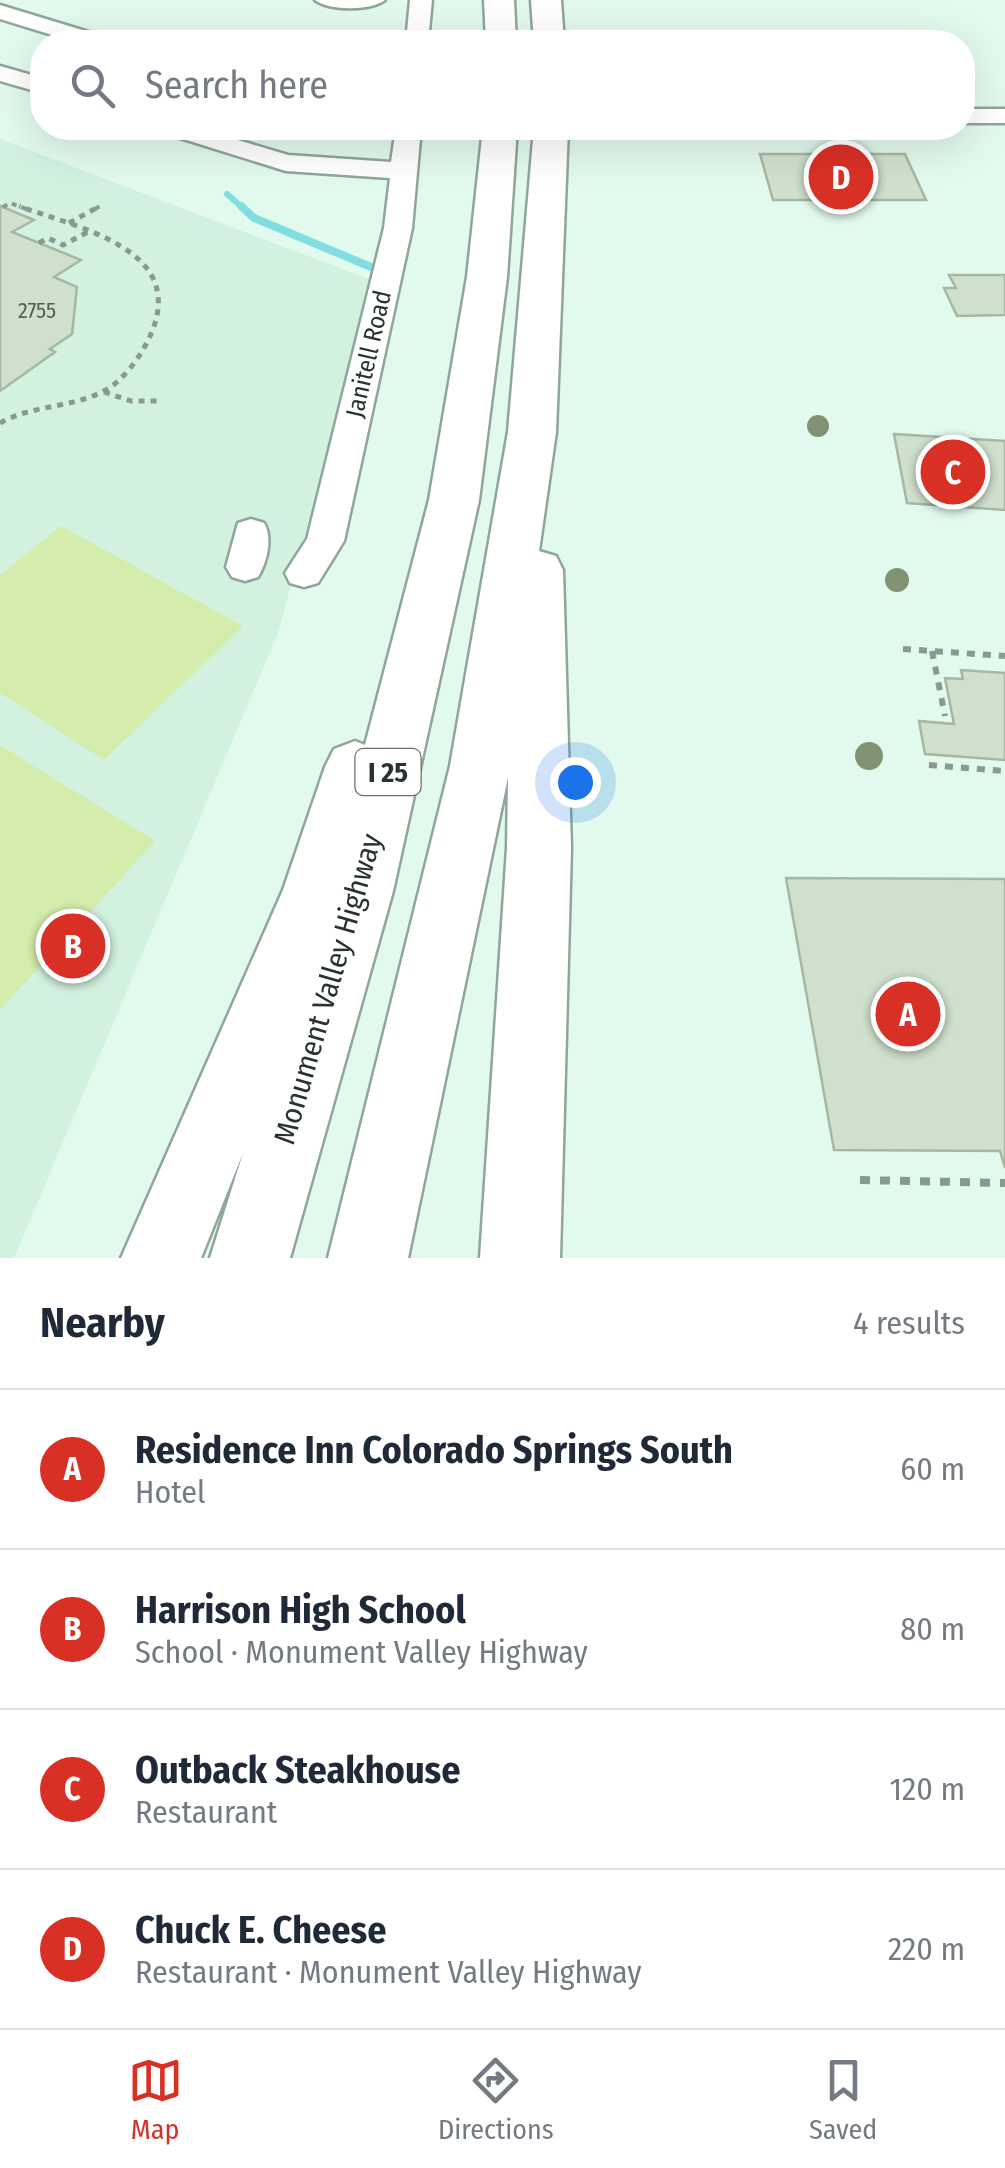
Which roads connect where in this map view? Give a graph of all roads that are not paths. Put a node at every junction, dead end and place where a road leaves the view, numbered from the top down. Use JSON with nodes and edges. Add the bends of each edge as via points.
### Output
{"nodes":[{"id":1,"x":326,"y":0,"type":"edge"},
{"id":2,"x":374,"y":0,"type":"edge"},
{"id":3,"x":421,"y":0,"type":"edge"},
{"id":4,"x":499,"y":0,"type":"edge"},
{"id":5,"x":546,"y":0,"type":"edge"},
{"id":6,"x":0,"y":12,"type":"edge"},
{"id":7,"x":58,"y":30,"type":"edge"},
{"id":8,"x":418,"y":30,"type":"edge"},
{"id":9,"x":500,"y":30,"type":"edge"},
{"id":10,"x":549,"y":30,"type":"edge"},
{"id":11,"x":0,"y":73,"type":"edge"},
{"id":12,"x":30,"y":82,"type":"edge"},
{"id":13,"x":975,"y":116,"type":"edge"},
{"id":14,"x":1005,"y":116,"type":"edge"},
{"id":15,"x":212,"y":140,"type":"edge"},
{"id":16,"x":407,"y":140,"type":"edge"},
{"id":17,"x":499,"y":140,"type":"edge"},
{"id":18,"x":549,"y":140,"type":"edge"},
{"id":19,"x":404,"y":172,"type":"junction"},
{"id":20,"x":488,"y":277,"type":"junction"},
{"id":21,"x":536,"y":366,"type":"junction"},
{"id":22,"x":304,"y":573,"type":"dead end"},
{"id":23,"x":161,"y":1258,"type":"edge"},
{"id":24,"x":250,"y":1258,"type":"edge"},
{"id":25,"x":368,"y":1258,"type":"edge"},
{"id":26,"x":520,"y":1258,"type":"edge"}],
"edges":[{"from":1,"to":2,"type":"street"},
{"from":3,"to":8,"type":"street"},
{"from":4,"to":9,"type":"highway"},
{"from":5,"to":10,"type":"highway"},
{"from":6,"to":7,"type":"street"},
{"from":11,"to":12,"type":"street"},
{"from":13,"to":14,"type":"street"},
{"from":15,"to":19,"type":"street","via":[[286,163]]},
{"from":16,"to":19,"type":"street","name":"Janitell Road"},
{"from":17,"to":20,"type":"highway","name":"Monument Valley Highway","number":"I 25"},
{"from":18,"to":21,"type":"highway"},
{"from":19,"to":22,"type":"street","name":"Janitell Road","via":[[398,228],[326,540]]},
{"from":20,"to":23,"type":"highway","via":[[328,855]]},
{"from":20,"to":24,"type":"highway","name":"Monument Valley Highway","number":"I 25","via":[[454,500],[428,612],[360,890]]},
{"from":21,"to":25,"type":"highway","via":[[532,432],[480,766]]},
{"from":21,"to":26,"type":"highway","via":[[539,848]]}]}
